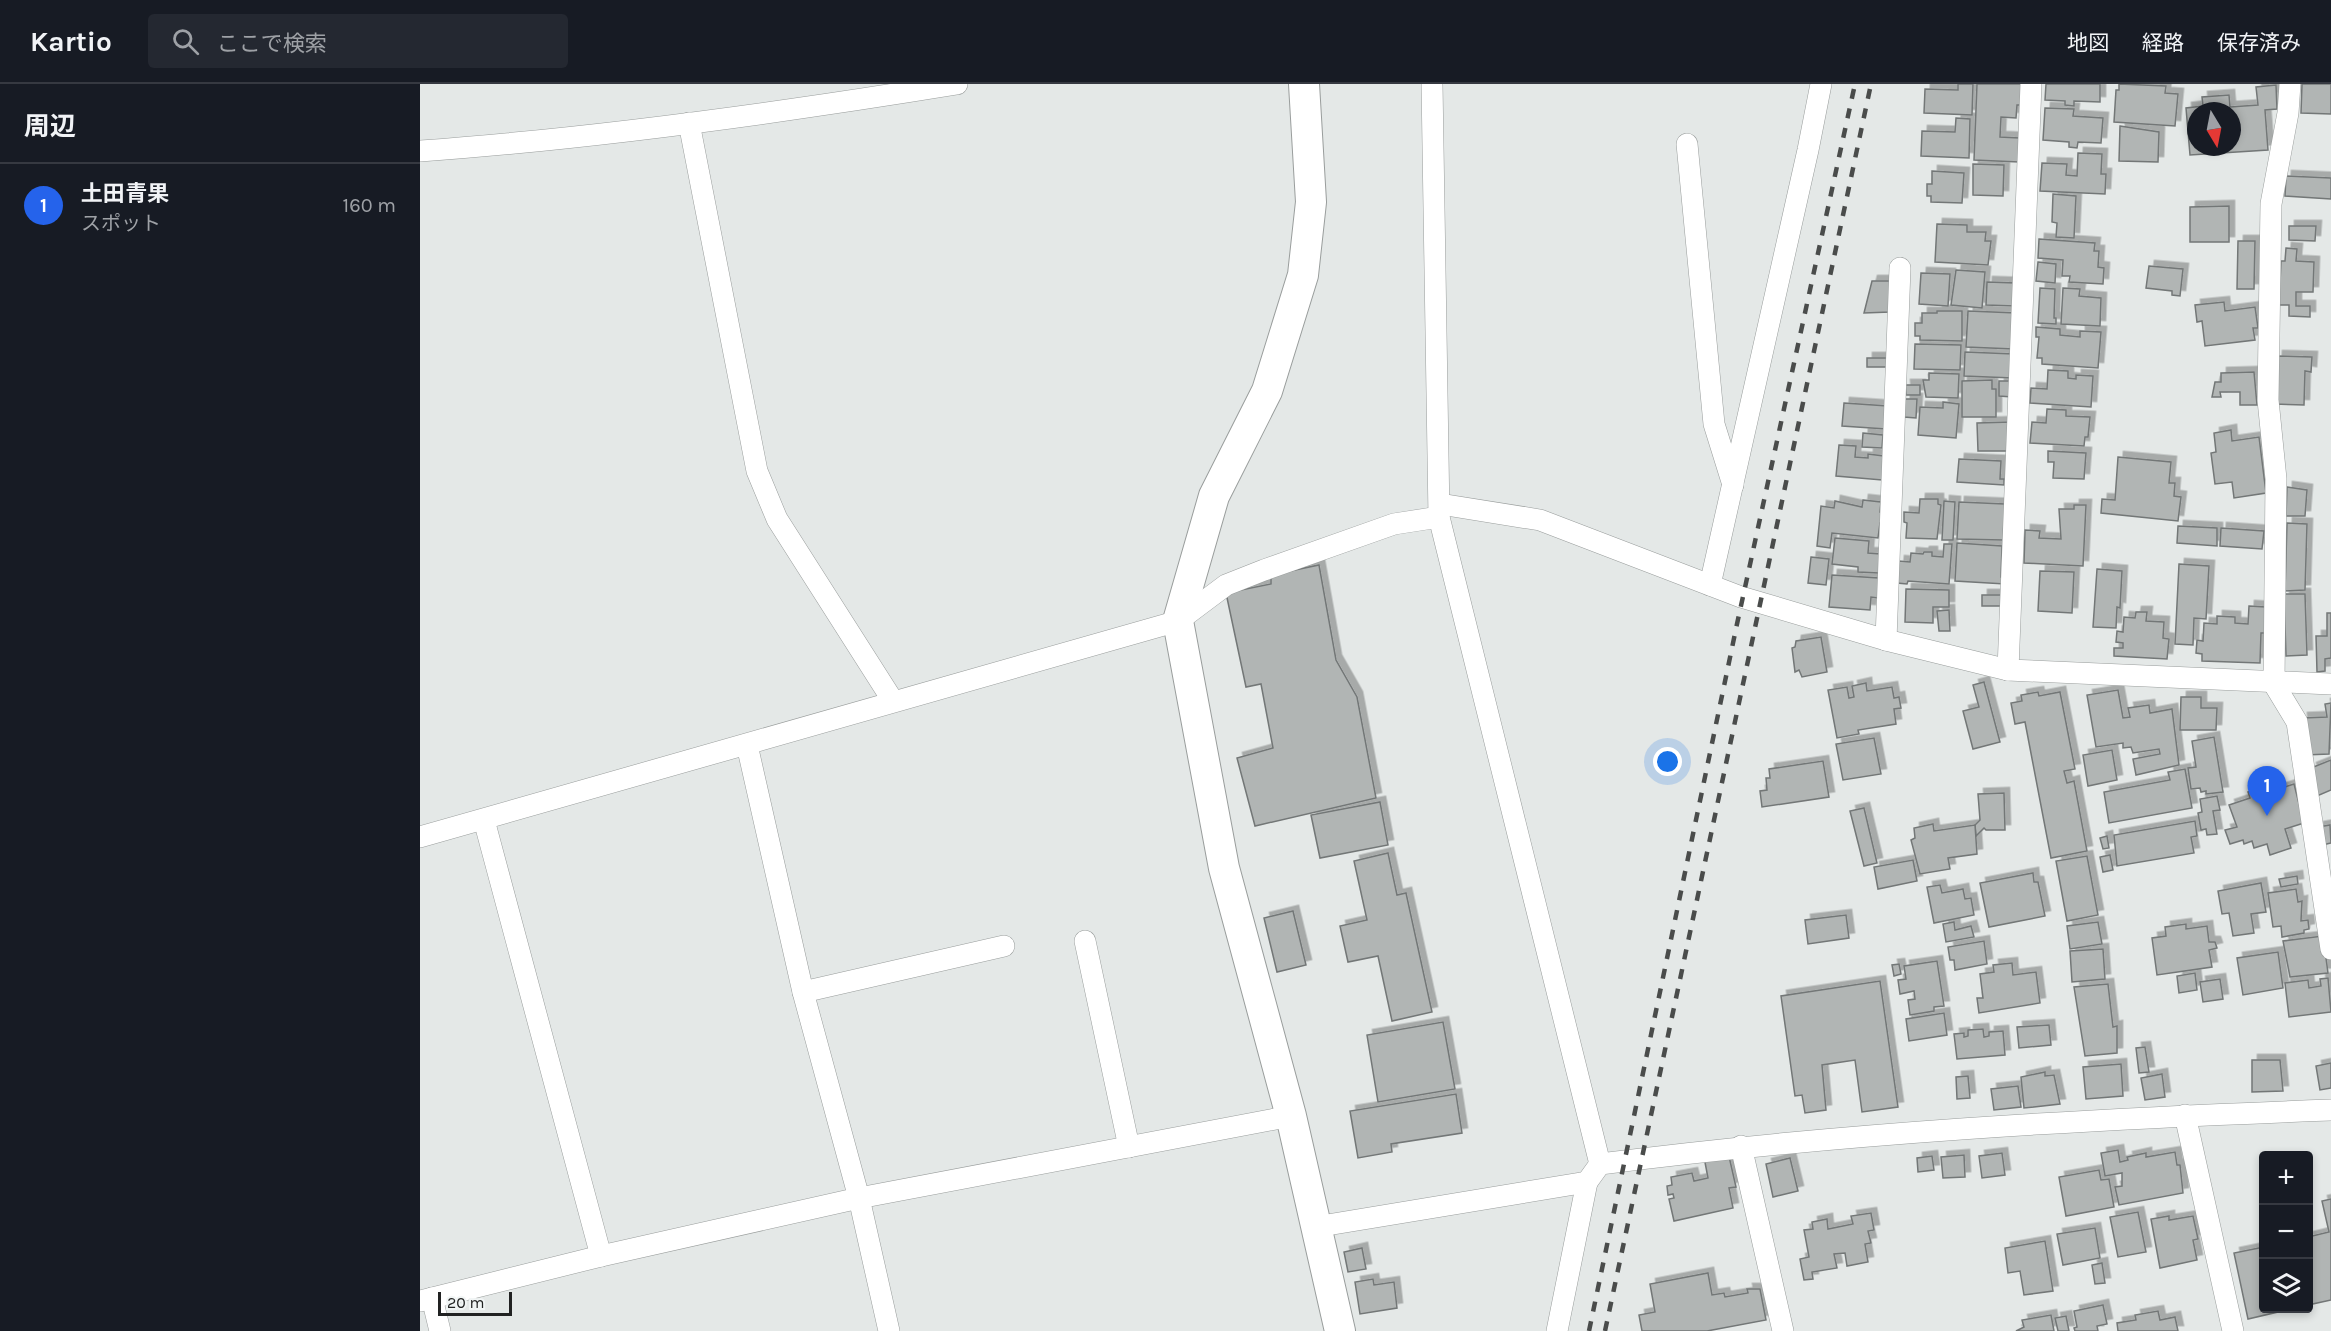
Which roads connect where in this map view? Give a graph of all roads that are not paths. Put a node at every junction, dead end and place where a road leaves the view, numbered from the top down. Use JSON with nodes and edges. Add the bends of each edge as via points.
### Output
{"nodes":[{"id":1,"x":957,"y":84,"type":"edge"},
{"id":2,"x":1304,"y":84,"type":"edge"},
{"id":3,"x":1432,"y":84,"type":"edge"},
{"id":4,"x":1821,"y":84,"type":"edge"},
{"id":5,"x":2031,"y":84,"type":"edge"},
{"id":6,"x":2290,"y":84,"type":"edge"},
{"id":7,"x":689,"y":123,"type":"junction"},
{"id":8,"x":1687,"y":144,"type":"dead end"},
{"id":9,"x":420,"y":151,"type":"edge"},
{"id":10,"x":1900,"y":268,"type":"dead end"},
{"id":11,"x":1733,"y":486,"type":"junction"},
{"id":12,"x":1439,"y":510,"type":"junction"},
{"id":13,"x":1710,"y":585,"type":"junction"},
{"id":14,"x":1178,"y":621,"type":"junction"},
{"id":15,"x":1886,"y":640,"type":"junction"},
{"id":16,"x":2008,"y":670,"type":"junction"},
{"id":17,"x":2274,"y":684,"type":"junction"},
{"id":18,"x":2331,"y":684,"type":"edge"},
{"id":19,"x":893,"y":701,"type":"junction"},
{"id":20,"x":747,"y":745,"type":"junction"},
{"id":21,"x":484,"y":820,"type":"junction"},
{"id":22,"x":420,"y":837,"type":"edge"},
{"id":23,"x":1085,"y":941,"type":"dead end"},
{"id":24,"x":1004,"y":946,"type":"dead end"},
{"id":25,"x":2331,"y":949,"type":"edge"},
{"id":26,"x":803,"y":992,"type":"junction"},
{"id":27,"x":2331,"y":1110,"type":"edge"},
{"id":28,"x":2185,"y":1115,"type":"junction"},
{"id":29,"x":1291,"y":1116,"type":"junction"},
{"id":30,"x":1741,"y":1146,"type":"junction"},
{"id":31,"x":1129,"y":1147,"type":"junction"},
{"id":32,"x":1600,"y":1164,"type":"junction"},
{"id":33,"x":1587,"y":1182,"type":"junction"},
{"id":34,"x":859,"y":1198,"type":"junction"},
{"id":35,"x":1315,"y":1227,"type":"junction"},
{"id":36,"x":601,"y":1256,"type":"junction"},
{"id":37,"x":426,"y":1299,"type":"edge"},
{"id":38,"x":440,"y":1331,"type":"edge"},
{"id":39,"x":889,"y":1331,"type":"edge"},
{"id":40,"x":1340,"y":1331,"type":"edge"},
{"id":41,"x":1557,"y":1331,"type":"edge"},
{"id":42,"x":1783,"y":1331,"type":"edge"},
{"id":43,"x":2234,"y":1331,"type":"edge"}],
"edges":[{"from":1,"to":7,"type":"street"},
{"from":2,"to":14,"type":"street","via":[[1311,202],[1303,275],[1268,391],[1214,496]]},
{"from":3,"to":12,"type":"street"},
{"from":4,"to":11,"type":"street"},
{"from":5,"to":16,"type":"street"},
{"from":6,"to":17,"type":"street","via":[[2271,204],[2268,400],[2276,479]]},
{"from":7,"to":9,"type":"street","via":[[518,144]]},
{"from":7,"to":19,"type":"street","via":[[757,471],[777,519]]},
{"from":8,"to":11,"type":"street","via":[[1714,424]]},
{"from":10,"to":15,"type":"street"},
{"from":11,"to":13,"type":"street"},
{"from":12,"to":13,"type":"street","via":[[1540,520]]},
{"from":12,"to":14,"type":"street","via":[[1226,585]]},
{"from":12,"to":32,"type":"street"},
{"from":13,"to":15,"type":"street"},
{"from":14,"to":19,"type":"street"},
{"from":14,"to":29,"type":"street","via":[[1224,868]]},
{"from":15,"to":16,"type":"street"},
{"from":16,"to":17,"type":"street"},
{"from":17,"to":18,"type":"street"},
{"from":17,"to":25,"type":"street","via":[[2297,722]]},
{"from":19,"to":20,"type":"street"},
{"from":20,"to":21,"type":"street","via":[[651,769]]},
{"from":20,"to":26,"type":"street"},
{"from":21,"to":22,"type":"street"},
{"from":21,"to":36,"type":"street"},
{"from":23,"to":31,"type":"street"},
{"from":24,"to":26,"type":"street"},
{"from":26,"to":34,"type":"street"},
{"from":27,"to":28,"type":"street"},
{"from":28,"to":30,"type":"street"},
{"from":28,"to":43,"type":"street"},
{"from":29,"to":31,"type":"street"},
{"from":29,"to":35,"type":"street"},
{"from":30,"to":32,"type":"street"},
{"from":30,"to":42,"type":"street"},
{"from":31,"to":34,"type":"street"},
{"from":32,"to":33,"type":"street"},
{"from":33,"to":35,"type":"street"},
{"from":33,"to":41,"type":"street"},
{"from":34,"to":36,"type":"street"},
{"from":34,"to":39,"type":"street"},
{"from":35,"to":40,"type":"street"},
{"from":36,"to":37,"type":"street"},
{"from":37,"to":38,"type":"street"}]}
